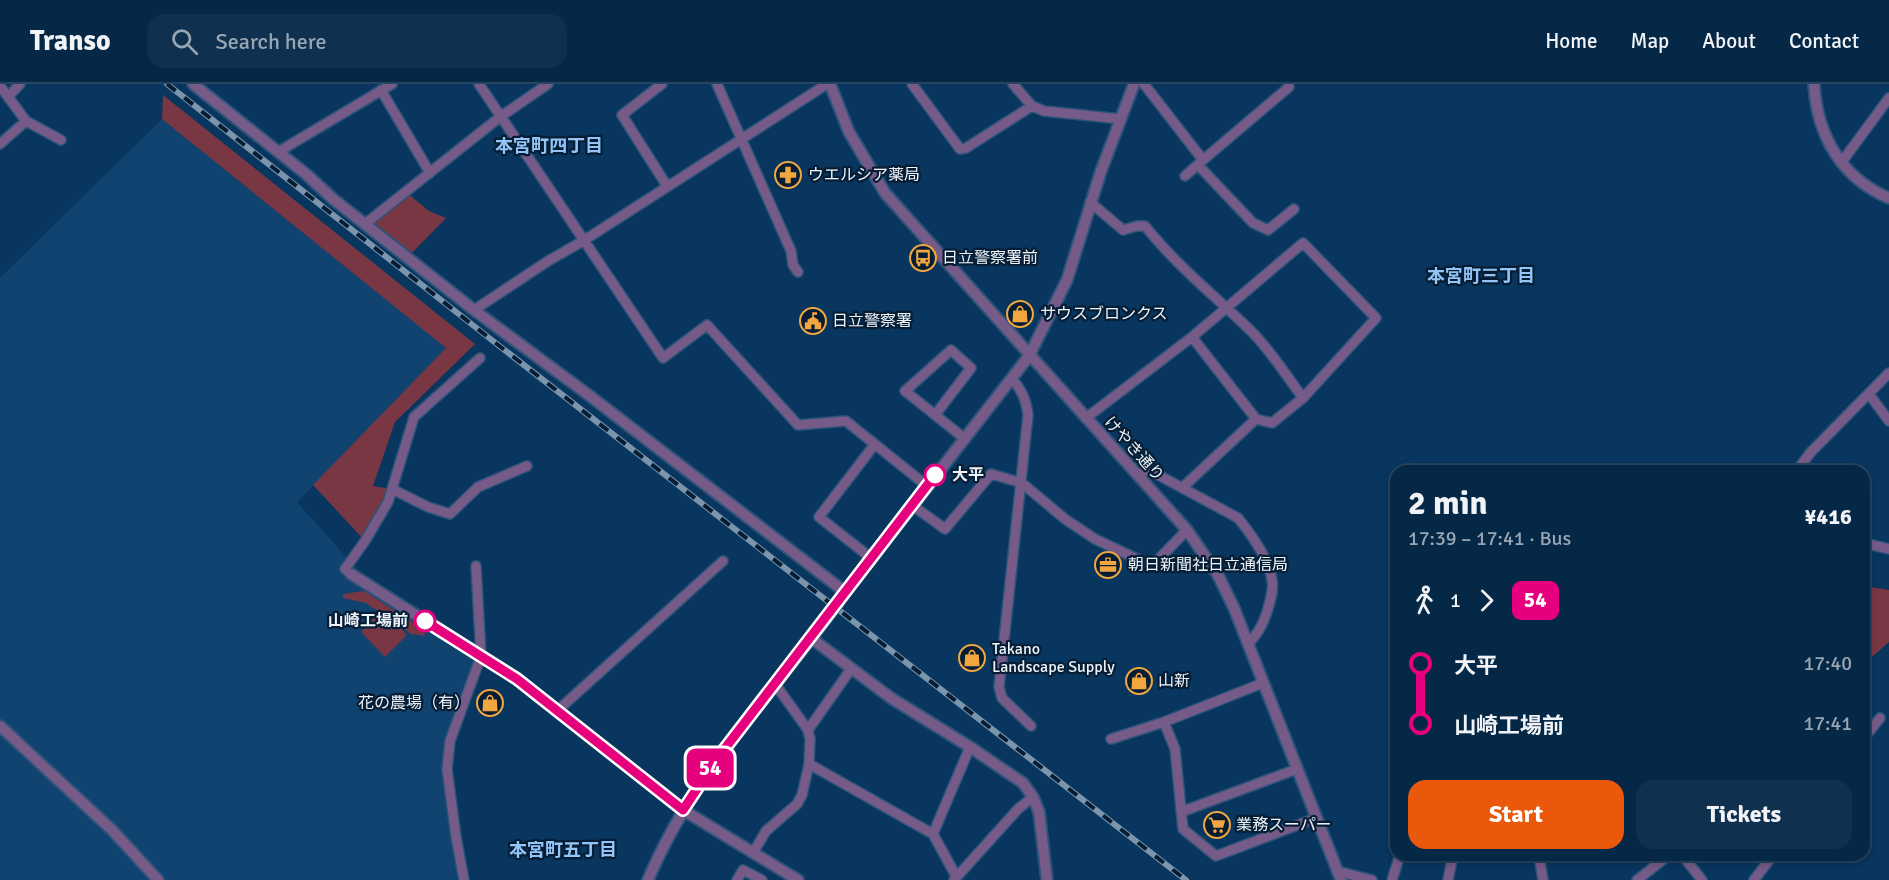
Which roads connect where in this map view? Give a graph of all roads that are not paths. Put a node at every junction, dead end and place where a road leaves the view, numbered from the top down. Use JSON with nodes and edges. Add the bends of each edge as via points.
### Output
{"nodes":[{"id":1,"x":20,"y":84,"type":"edge"},
{"id":2,"x":193,"y":84,"type":"edge"},
{"id":3,"x":392,"y":84,"type":"edge"},
{"id":4,"x":479,"y":84,"type":"edge"},
{"id":5,"x":548,"y":84,"type":"edge"},
{"id":6,"x":662,"y":84,"type":"edge"},
{"id":7,"x":717,"y":84,"type":"edge"},
{"id":8,"x":829,"y":84,"type":"edge"},
{"id":9,"x":912,"y":84,"type":"edge"},
{"id":10,"x":1013,"y":84,"type":"edge"},
{"id":11,"x":1134,"y":84,"type":"edge"},
{"id":12,"x":1144,"y":84,"type":"edge"},
{"id":13,"x":1814,"y":84,"type":"edge"},
{"id":14,"x":0,"y":86,"type":"edge"},
{"id":15,"x":1289,"y":87,"type":"dead end"},
{"id":16,"x":381,"y":90,"type":"junction"},
{"id":17,"x":8,"y":97,"type":"junction"},
{"id":18,"x":1889,"y":98,"type":"edge"},
{"id":19,"x":1032,"y":106,"type":"junction"},
{"id":20,"x":500,"y":117,"type":"junction"},
{"id":21,"x":1121,"y":118,"type":"junction"},
{"id":22,"x":26,"y":121,"type":"junction"},
{"id":23,"x":742,"y":138,"type":"junction"},
{"id":24,"x":61,"y":140,"type":"dead end"},
{"id":25,"x":0,"y":144,"type":"edge"},
{"id":26,"x":278,"y":152,"type":"junction"},
{"id":27,"x":1201,"y":162,"type":"junction"},
{"id":28,"x":1841,"y":163,"type":"junction"},
{"id":29,"x":430,"y":173,"type":"junction"},
{"id":30,"x":1185,"y":176,"type":"dead end"},
{"id":31,"x":667,"y":186,"type":"junction"},
{"id":32,"x":1889,"y":198,"type":"edge"},
{"id":33,"x":1090,"y":202,"type":"junction"},
{"id":34,"x":1294,"y":209,"type":"dead end"},
{"id":35,"x":365,"y":224,"type":"junction"},
{"id":36,"x":583,"y":241,"type":"junction"},
{"id":37,"x":798,"y":272,"type":"dead end"},
{"id":38,"x":1226,"y":309,"type":"junction"},
{"id":39,"x":474,"y":310,"type":"junction"},
{"id":40,"x":1192,"y":338,"type":"junction"},
{"id":41,"x":1029,"y":356,"type":"junction"},
{"id":42,"x":480,"y":358,"type":"dead end"},
{"id":43,"x":1889,"y":373,"type":"edge"},
{"id":44,"x":1012,"y":379,"type":"junction"},
{"id":45,"x":1869,"y":394,"type":"junction"},
{"id":46,"x":1303,"y":398,"type":"junction"},
{"id":47,"x":935,"y":415,"type":"junction"},
{"id":48,"x":1086,"y":418,"type":"junction"},
{"id":49,"x":1256,"y":419,"type":"junction"},
{"id":50,"x":1889,"y":421,"type":"edge"},
{"id":51,"x":964,"y":438,"type":"junction"},
{"id":52,"x":875,"y":444,"type":"junction"},
{"id":53,"x":1801,"y":465,"type":"edge"},
{"id":54,"x":527,"y":466,"type":"dead end"},
{"id":55,"x":1137,"y":475,"type":"junction"},
{"id":56,"x":1022,"y":483,"type":"junction"},
{"id":57,"x":927,"y":486,"type":"junction"},
{"id":58,"x":1183,"y":487,"type":"junction"},
{"id":59,"x":392,"y":489,"type":"junction"},
{"id":60,"x":912,"y":505,"type":"junction"},
{"id":61,"x":1187,"y":530,"type":"junction"},
{"id":62,"x":1870,"y":544,"type":"edge"},
{"id":63,"x":1889,"y":549,"type":"edge"},
{"id":64,"x":871,"y":558,"type":"junction"},
{"id":65,"x":723,"y":561,"type":"dead end"},
{"id":66,"x":476,"y":566,"type":"dead end"},
{"id":67,"x":351,"y":574,"type":"joint"},
{"id":68,"x":842,"y":597,"type":"junction"},
{"id":69,"x":811,"y":638,"type":"junction"},
{"id":70,"x":1248,"y":644,"type":"junction"},
{"id":71,"x":481,"y":656,"type":"junction"},
{"id":72,"x":851,"y":669,"type":"junction"},
{"id":73,"x":1263,"y":683,"type":"junction"},
{"id":74,"x":775,"y":684,"type":"junction"},
{"id":75,"x":557,"y":711,"type":"junction"},
{"id":76,"x":1880,"y":718,"type":"dead end"},
{"id":77,"x":1164,"y":722,"type":"junction"},
{"id":78,"x":0,"y":726,"type":"edge"},
{"id":79,"x":1032,"y":726,"type":"dead end"},
{"id":80,"x":808,"y":730,"type":"junction"},
{"id":81,"x":1870,"y":730,"type":"edge"},
{"id":82,"x":1112,"y":739,"type":"dead end"},
{"id":83,"x":970,"y":747,"type":"junction"},
{"id":84,"x":809,"y":764,"type":"junction"},
{"id":85,"x":1297,"y":769,"type":"junction"},
{"id":86,"x":1033,"y":797,"type":"junction"},
{"id":87,"x":683,"y":810,"type":"junction"},
{"id":88,"x":1181,"y":812,"type":"junction"},
{"id":89,"x":1316,"y":818,"type":"junction"},
{"id":90,"x":933,"y":834,"type":"junction"},
{"id":91,"x":753,"y":853,"type":"junction"},
{"id":92,"x":1398,"y":861,"type":"edge"},
{"id":93,"x":1452,"y":861,"type":"edge"},
{"id":94,"x":1540,"y":861,"type":"edge"},
{"id":95,"x":1661,"y":861,"type":"edge"},
{"id":96,"x":1687,"y":861,"type":"edge"},
{"id":97,"x":1768,"y":861,"type":"edge"},
{"id":98,"x":1339,"y":876,"type":"edge"},
{"id":99,"x":955,"y":878,"type":"edge"},
{"id":100,"x":158,"y":880,"type":"edge"},
{"id":101,"x":464,"y":880,"type":"edge"},
{"id":102,"x":648,"y":880,"type":"edge"},
{"id":103,"x":737,"y":880,"type":"edge"},
{"id":104,"x":762,"y":880,"type":"edge"},
{"id":105,"x":798,"y":880,"type":"edge"},
{"id":106,"x":1047,"y":880,"type":"edge"},
{"id":107,"x":1372,"y":880,"type":"edge"},
{"id":108,"x":1392,"y":880,"type":"edge"},
{"id":109,"x":1448,"y":880,"type":"edge"},
{"id":110,"x":1543,"y":880,"type":"edge"},
{"id":111,"x":1637,"y":880,"type":"edge"},
{"id":112,"x":1702,"y":880,"type":"edge"},
{"id":113,"x":1754,"y":880,"type":"edge"}],
"edges":[{"from":1,"to":17,"type":"street"},
{"from":2,"to":26,"type":"street"},
{"from":3,"to":16,"type":"street"},
{"from":4,"to":20,"type":"street"},
{"from":5,"to":20,"type":"street"},
{"from":6,"to":31,"type":"street","via":[[622,116]]},
{"from":7,"to":23,"type":"street"},
{"from":8,"to":23,"type":"street"},
{"from":8,"to":41,"type":"street","name":"けやき通り","via":[[849,132],[885,193]]},
{"from":9,"to":19,"type":"street","via":[[960,149]]},
{"from":10,"to":19,"type":"street"},
{"from":11,"to":21,"type":"street"},
{"from":12,"to":27,"type":"street"},
{"from":13,"to":28,"type":"street","via":[[1818,119]]},
{"from":14,"to":17,"type":"street"},
{"from":15,"to":27,"type":"street"},
{"from":16,"to":26,"type":"street"},
{"from":16,"to":29,"type":"street"},
{"from":17,"to":22,"type":"street"},
{"from":18,"to":28,"type":"street"},
{"from":19,"to":21,"type":"street","via":[[1044,111]]},
{"from":20,"to":29,"type":"street"},
{"from":20,"to":36,"type":"street"},
{"from":21,"to":33,"type":"street"},
{"from":22,"to":24,"type":"street"},
{"from":22,"to":25,"type":"street"},
{"from":23,"to":31,"type":"street"},
{"from":23,"to":37,"type":"street"},
{"from":26,"to":35,"type":"street"},
{"from":27,"to":30,"type":"street"},
{"from":27,"to":34,"type":"street","via":[[1253,223],[1268,230]]},
{"from":28,"to":32,"type":"street","via":[[1859,181]]},
{"from":29,"to":35,"type":"street"},
{"from":31,"to":36,"type":"street"},
{"from":33,"to":38,"type":"street","via":[[1123,230],[1145,226],[1167,253]]},
{"from":33,"to":41,"type":"street","via":[[1067,280]]},
{"from":35,"to":39,"type":"street"},
{"from":36,"to":39,"type":"street"},
{"from":36,"to":52,"type":"street","via":[[663,358],[707,325],[798,425],[846,421]]},
{"from":38,"to":40,"type":"street"},
{"from":38,"to":46,"type":"street","via":[[1273,356]]},
{"from":38,"to":46,"type":"street","via":[[1303,243],[1376,318]]},
{"from":39,"to":68,"type":"street","via":[[590,396]]},
{"from":40,"to":48,"type":"street"},
{"from":40,"to":49,"type":"street"},
{"from":41,"to":44,"type":"street"},
{"from":41,"to":48,"type":"street","name":"けやき通り"},
{"from":42,"to":59,"type":"street","via":[[414,417]]},
{"from":43,"to":45,"type":"street"},
{"from":44,"to":51,"type":"street"},
{"from":44,"to":56,"type":"street","via":[[1027,404]]},
{"from":45,"to":50,"type":"street"},
{"from":45,"to":53,"type":"street"},
{"from":46,"to":49,"type":"street","via":[[1272,423]]},
{"from":47,"to":47,"type":"street","via":[[905,391],[951,350],[971,368]]},
{"from":47,"to":51,"type":"street"},
{"from":48,"to":55,"type":"street","name":"けやき通り"},
{"from":49,"to":58,"type":"street"},
{"from":51,"to":57,"type":"street"},
{"from":52,"to":57,"type":"street"},
{"from":52,"to":64,"type":"street","via":[[819,517]]},
{"from":54,"to":59,"type":"street","via":[[478,487],[450,514]]},
{"from":55,"to":58,"type":"street","via":[[1149,470]]},
{"from":55,"to":61,"type":"street","name":"けやき通り"},
{"from":56,"to":60,"type":"street","via":[[991,474],[945,529]]},
{"from":56,"to":61,"type":"street","via":[[1095,539],[1152,566]]},
{"from":56,"to":79,"type":"street","via":[[999,687],[1002,698]]},
{"from":57,"to":60,"type":"street"},
{"from":58,"to":70,"type":"street","via":[[1238,518],[1266,561],[1272,596],[1258,634]]},
{"from":59,"to":67,"type":"street","via":[[365,541],[345,569]]},
{"from":60,"to":64,"type":"street"},
{"from":61,"to":70,"type":"street","name":"けやき通り","via":[[1218,575]]},
{"from":62,"to":63,"type":"street"},
{"from":64,"to":68,"type":"street"},
{"from":65,"to":75,"type":"street"},
{"from":66,"to":71,"type":"street"},
{"from":67,"to":71,"type":"street"},
{"from":68,"to":69,"type":"street","bridge":true},
{"from":69,"to":72,"type":"street"},
{"from":69,"to":74,"type":"street"},
{"from":70,"to":73,"type":"street","name":"けやき通り"},
{"from":71,"to":75,"type":"street"},
{"from":71,"to":101,"type":"street","via":[[450,741],[447,768]]},
{"from":72,"to":80,"type":"street"},
{"from":72,"to":83,"type":"street"},
{"from":73,"to":77,"type":"street"},
{"from":73,"to":85,"type":"street","name":"けやき通り"},
{"from":74,"to":80,"type":"street"},
{"from":74,"to":87,"type":"street"},
{"from":75,"to":87,"type":"street"},
{"from":76,"to":81,"type":"street"},
{"from":77,"to":82,"type":"street"},
{"from":77,"to":88,"type":"street","via":[[1175,749]]},
{"from":78,"to":100,"type":"street","via":[[112,830]]},
{"from":80,"to":84,"type":"street"},
{"from":83,"to":86,"type":"street","via":[[1023,783]]},
{"from":83,"to":90,"type":"street"},
{"from":84,"to":90,"type":"street"},
{"from":84,"to":91,"type":"street","via":[[798,804],[776,820]]},
{"from":85,"to":88,"type":"street"},
{"from":85,"to":89,"type":"street","name":"けやき通り"},
{"from":86,"to":99,"type":"street"},
{"from":86,"to":106,"type":"street","via":[[1039,812]]},
{"from":87,"to":91,"type":"street"},
{"from":87,"to":102,"type":"street"},
{"from":88,"to":89,"type":"street","via":[[1184,829],[1216,856]]},
{"from":89,"to":98,"type":"street","name":"けやき通り"},
{"from":90,"to":99,"type":"street"},
{"from":91,"to":105,"type":"street"},
{"from":92,"to":108,"type":"street"},
{"from":93,"to":109,"type":"street"},
{"from":94,"to":110,"type":"street"},
{"from":95,"to":111,"type":"street"},
{"from":96,"to":112,"type":"street"},
{"from":97,"to":113,"type":"street"},
{"from":98,"to":107,"type":"street"},
{"from":103,"to":104,"type":"street","via":[[743,870]]}]}
